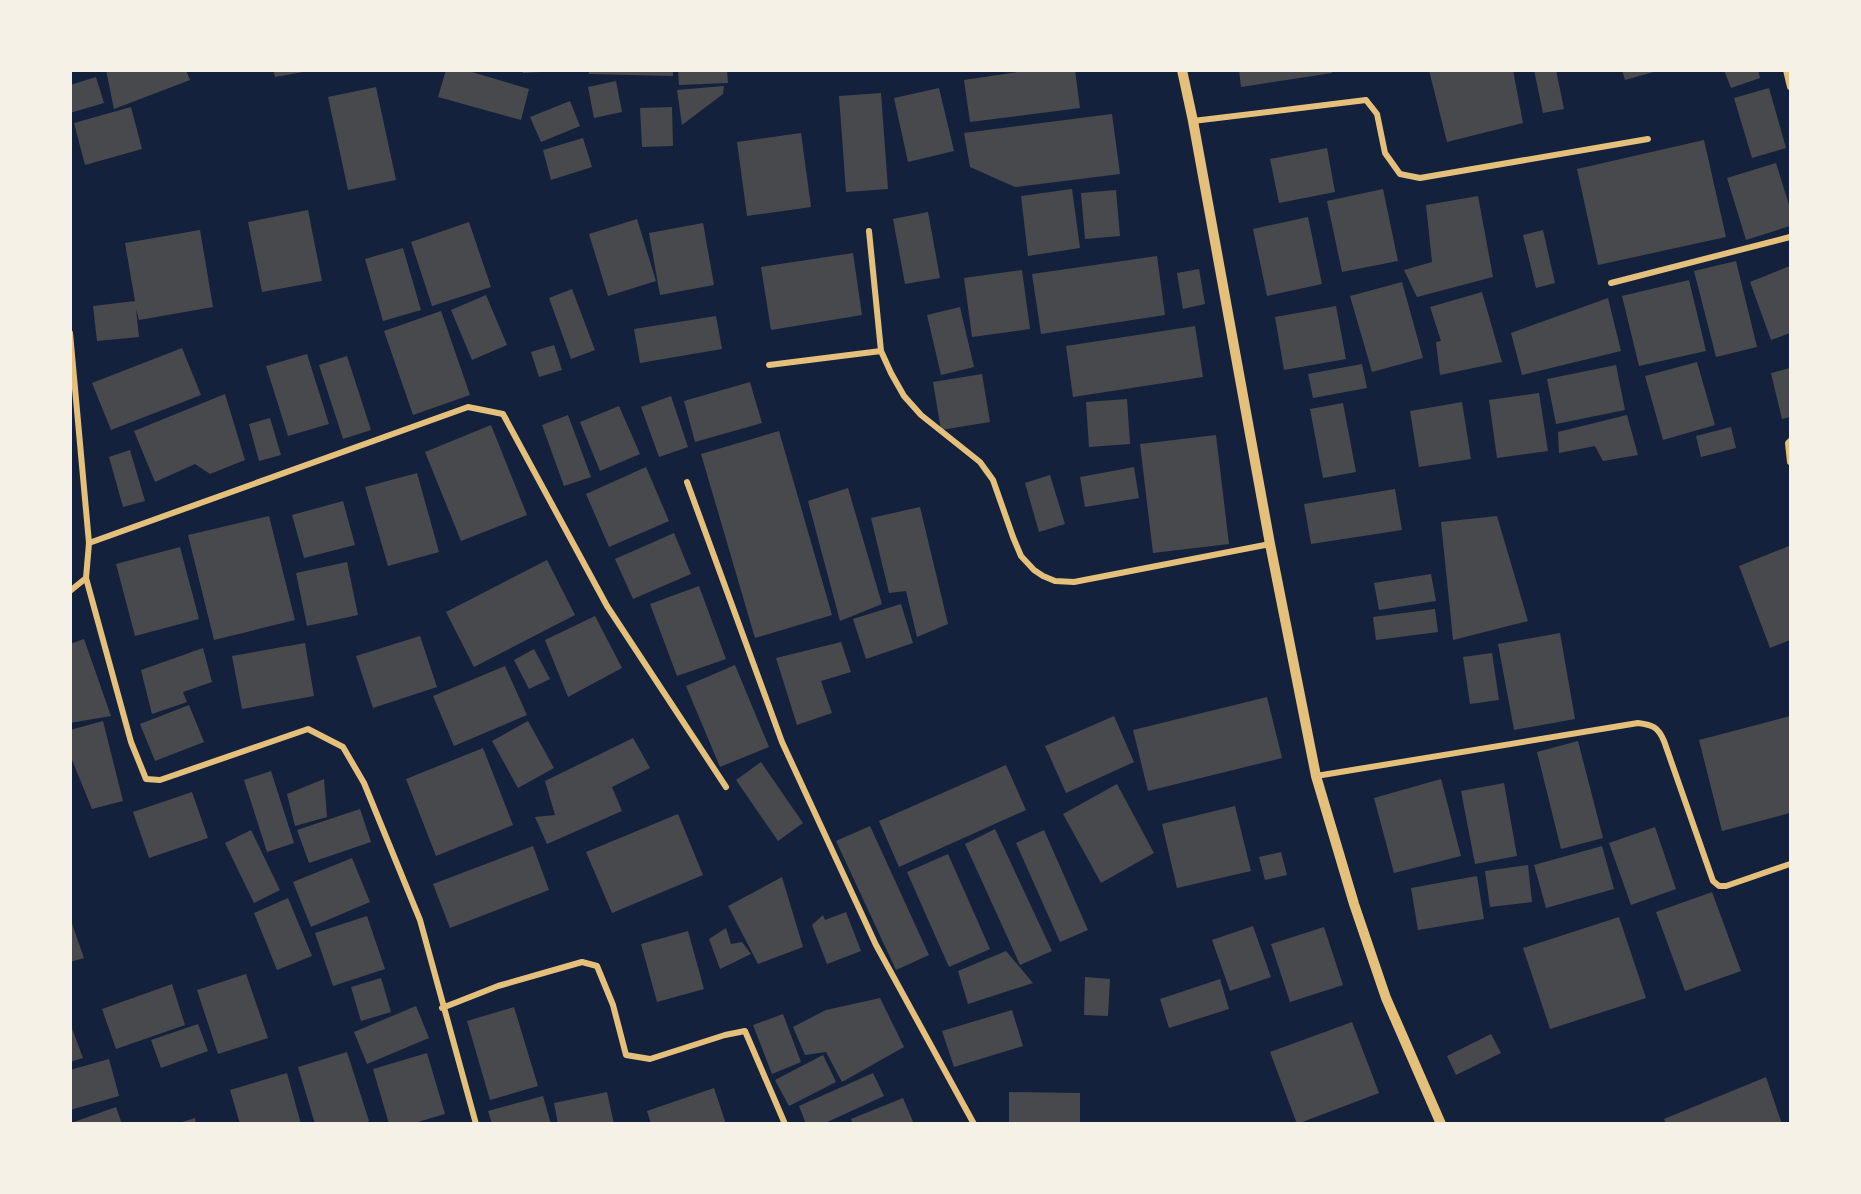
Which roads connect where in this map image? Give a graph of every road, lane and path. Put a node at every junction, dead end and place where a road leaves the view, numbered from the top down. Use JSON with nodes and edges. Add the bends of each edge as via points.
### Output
{"nodes":[{"id":1,"x":1182,"y":70,"type":"edge"},
{"id":2,"x":1786,"y":70,"type":"edge"},
{"id":3,"x":1791,"y":87,"type":"edge"},
{"id":4,"x":1193,"y":121,"type":"junction"},
{"id":5,"x":1648,"y":139,"type":"dead end"},
{"id":6,"x":869,"y":231,"type":"dead end"},
{"id":7,"x":1791,"y":237,"type":"edge"},
{"id":8,"x":1611,"y":283,"type":"dead end"},
{"id":9,"x":70,"y":333,"type":"edge"},
{"id":10,"x":881,"y":351,"type":"junction"},
{"id":11,"x":769,"y":365,"type":"dead end"},
{"id":12,"x":1791,"y":441,"type":"edge"},
{"id":13,"x":1791,"y":462,"type":"edge"},
{"id":14,"x":687,"y":482,"type":"dead end"},
{"id":15,"x":89,"y":543,"type":"junction"},
{"id":16,"x":1270,"y":544,"type":"junction"},
{"id":17,"x":86,"y":578,"type":"junction"},
{"id":18,"x":70,"y":591,"type":"edge"},
{"id":19,"x":1317,"y":776,"type":"junction"},
{"id":20,"x":726,"y":787,"type":"dead end"},
{"id":21,"x":1791,"y":864,"type":"edge"},
{"id":22,"x":442,"y":1008,"type":"junction"},
{"id":23,"x":476,"y":1124,"type":"edge"},
{"id":24,"x":785,"y":1124,"type":"edge"},
{"id":25,"x":974,"y":1124,"type":"edge"},
{"id":26,"x":1441,"y":1124,"type":"edge"}],
"edges":[{"from":1,"to":4,"type":"street"},
{"from":2,"to":3,"type":"street"},
{"from":4,"to":5,"type":"street","via":[[1366,100],[1377,114],[1385,153],[1400,174],[1420,178]]},
{"from":4,"to":16,"type":"street"},
{"from":6,"to":10,"type":"street"},
{"from":7,"to":8,"type":"street"},
{"from":9,"to":15,"type":"street"},
{"from":10,"to":11,"type":"street"},
{"from":10,"to":16,"type":"street","via":[[904,396],[921,415],[980,462],[993,480],[1021,556],[1043,576],[1074,582]]},
{"from":12,"to":13,"type":"street"},
{"from":14,"to":25,"type":"street","via":[[782,742],[876,945]]},
{"from":15,"to":17,"type":"street"},
{"from":15,"to":20,"type":"street","via":[[468,407],[503,414],[607,606]]},
{"from":16,"to":19,"type":"street"},
{"from":17,"to":18,"type":"street"},
{"from":17,"to":22,"type":"street","via":[[131,742],[146,779],[160,780],[308,729],[343,747],[364,783],[420,920]]},
{"from":19,"to":21,"type":"street","via":[[1638,723],[1653,725],[1664,741],[1713,881],[1726,886]]},
{"from":19,"to":26,"type":"street","via":[[1386,998]]},
{"from":22,"to":23,"type":"street"},
{"from":22,"to":24,"type":"street","via":[[498,986],[582,962],[597,966],[613,1005],[626,1055],[650,1059],[745,1031]]}]}
